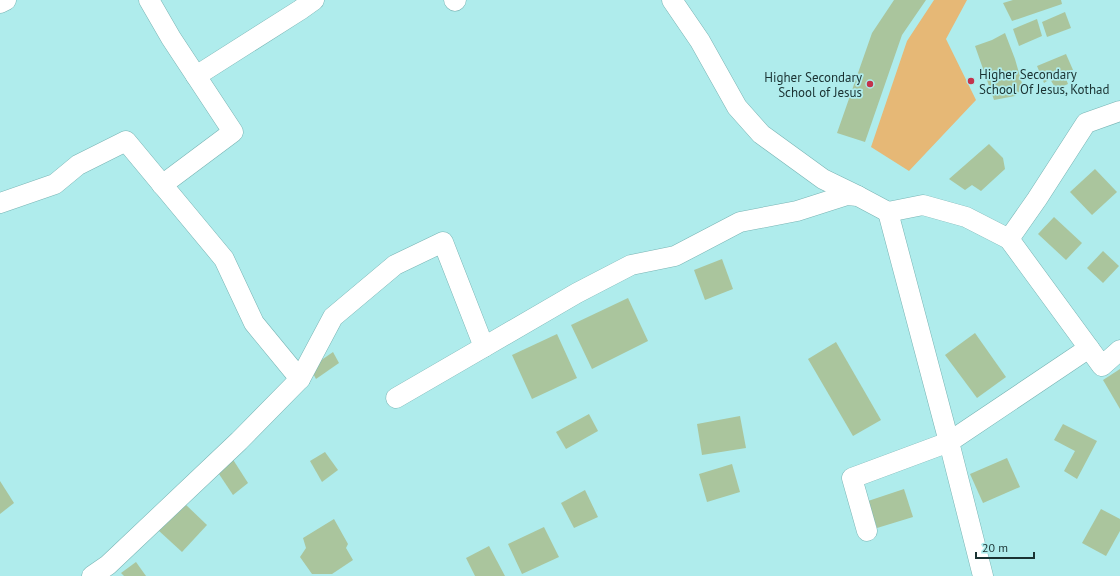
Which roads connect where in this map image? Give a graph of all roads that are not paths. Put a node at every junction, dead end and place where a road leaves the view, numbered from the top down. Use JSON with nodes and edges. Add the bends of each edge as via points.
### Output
{"nodes":[{"id":1,"x":6,"y":0,"type":"edge"},
{"id":2,"x":148,"y":0,"type":"edge"},
{"id":3,"x":314,"y":0,"type":"edge"},
{"id":4,"x":672,"y":0,"type":"edge"},
{"id":5,"x":0,"y":3,"type":"edge"},
{"id":6,"x":196,"y":76,"type":"junction"},
{"id":7,"x":1120,"y":111,"type":"edge"},
{"id":8,"x":162,"y":185,"type":"junction"},
{"id":9,"x":858,"y":196,"type":"junction"},
{"id":10,"x":0,"y":202,"type":"edge"},
{"id":11,"x":888,"y":212,"type":"junction"},
{"id":12,"x":1009,"y":239,"type":"junction"},
{"id":13,"x":484,"y":347,"type":"junction"},
{"id":14,"x":1089,"y":348,"type":"junction"},
{"id":15,"x":1120,"y":350,"type":"edge"},
{"id":16,"x":300,"y":379,"type":"junction"},
{"id":17,"x":396,"y":398,"type":"dead end"},
{"id":18,"x":949,"y":442,"type":"junction"},
{"id":19,"x":867,"y":531,"type":"dead end"},
{"id":20,"x":92,"y":576,"type":"edge"},
{"id":21,"x":983,"y":576,"type":"edge"}],
"edges":[{"from":1,"to":5,"type":"street"},
{"from":2,"to":6,"type":"street"},
{"from":3,"to":6,"type":"street"},
{"from":4,"to":9,"type":"street","via":[[700,42],[737,107],[761,134],[824,178]]},
{"from":6,"to":8,"type":"street","via":[[233,132]]},
{"from":7,"to":12,"type":"street","via":[[1086,123]]},
{"from":8,"to":10,"type":"street","via":[[126,141],[78,165],[55,184]]},
{"from":8,"to":16,"type":"street","via":[[224,259],[254,323]]},
{"from":9,"to":11,"type":"street"},
{"from":9,"to":13,"type":"street","via":[[847,195],[797,211],[740,222],[675,256],[631,265]]},
{"from":11,"to":12,"type":"street","via":[[923,206],[966,217]]},
{"from":11,"to":18,"type":"street"},
{"from":12,"to":14,"type":"street"},
{"from":13,"to":16,"type":"street","via":[[443,242],[395,265],[333,317]]},
{"from":13,"to":17,"type":"street"},
{"from":14,"to":15,"type":"street","via":[[1102,366]]},
{"from":14,"to":18,"type":"street"},
{"from":16,"to":20,"type":"street","via":[[240,441],[108,565]]},
{"from":18,"to":19,"type":"street","via":[[852,478]]},
{"from":18,"to":21,"type":"street"}]}
